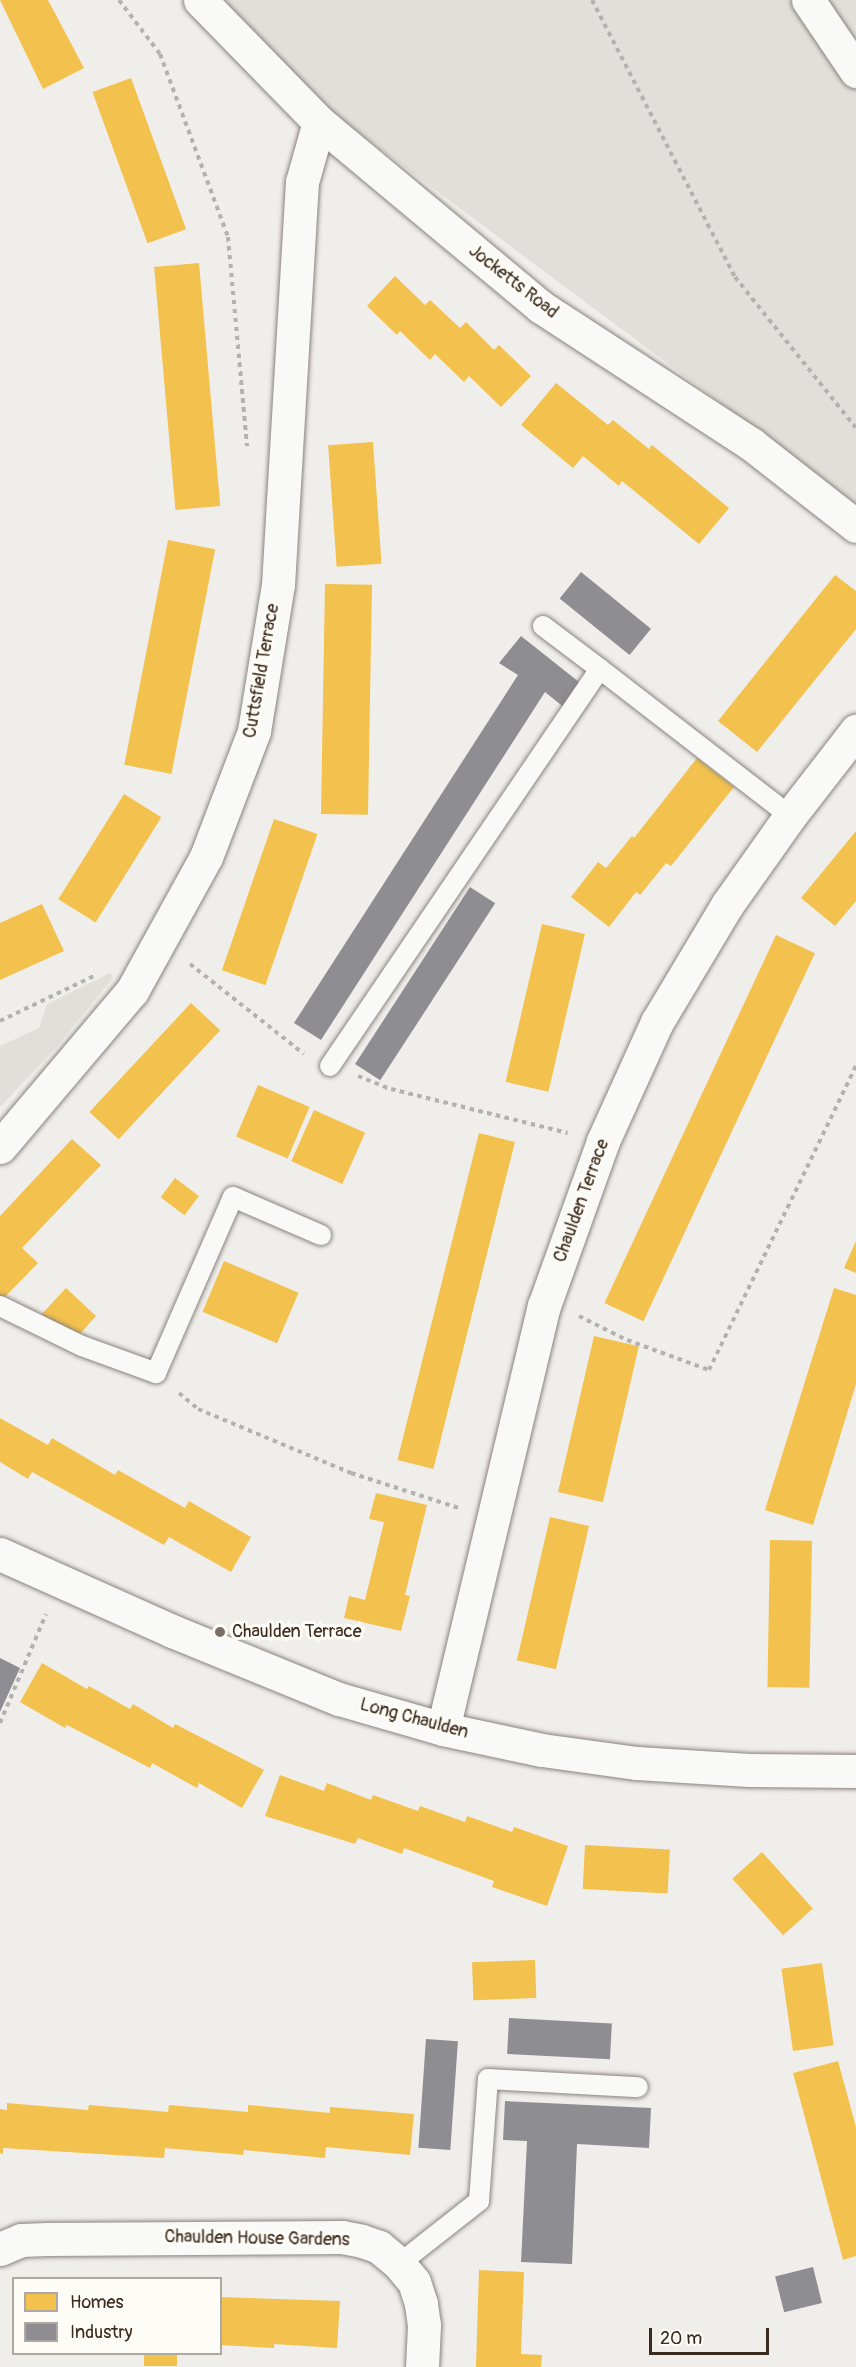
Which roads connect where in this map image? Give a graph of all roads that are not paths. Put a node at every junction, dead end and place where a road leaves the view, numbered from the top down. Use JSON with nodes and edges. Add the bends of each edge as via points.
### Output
{"nodes":[{"id":1,"x":200,"y":0,"type":"edge"},
{"id":2,"x":808,"y":0,"type":"edge"},
{"id":3,"x":856,"y":71,"type":"edge"},
{"id":4,"x":319,"y":122,"type":"junction"},
{"id":5,"x":856,"y":526,"type":"edge"},
{"id":6,"x":543,"y":626,"type":"dead end"},
{"id":7,"x":600,"y":669,"type":"junction"},
{"id":8,"x":856,"y":731,"type":"edge"},
{"id":9,"x":790,"y":816,"type":"junction"},
{"id":10,"x":330,"y":1066,"type":"dead end"},
{"id":11,"x":0,"y":1147,"type":"edge"},
{"id":12,"x":321,"y":1235,"type":"dead end"},
{"id":13,"x":0,"y":1306,"type":"edge"},
{"id":14,"x":1,"y":1557,"type":"edge"},
{"id":15,"x":443,"y":1729,"type":"junction"},
{"id":16,"x":856,"y":1771,"type":"edge"},
{"id":17,"x":638,"y":2087,"type":"dead end"},
{"id":18,"x":0,"y":2249,"type":"edge"},
{"id":19,"x":399,"y":2264,"type":"junction"},
{"id":20,"x":422,"y":2367,"type":"edge"}],
"edges":[{"from":1,"to":4,"type":"street","name":"Jocketts Road"},
{"from":2,"to":3,"type":"street"},
{"from":4,"to":5,"type":"street","name":"Jocketts Road","via":[[541,307],[751,444]]},
{"from":4,"to":11,"type":"street","name":"Cuttsfield Terrace","via":[[302,182],[278,585],[254,731],[206,857],[132,991]]},
{"from":6,"to":7,"type":"lane"},
{"from":7,"to":9,"type":"lane"},
{"from":7,"to":10,"type":"lane"},
{"from":8,"to":9,"type":"street","name":"Chaulden Terrace"},
{"from":9,"to":15,"type":"street","name":"Chaulden Terrace","via":[[727,905],[657,1022],[603,1141],[544,1306]]},
{"from":12,"to":13,"type":"lane","via":[[233,1197],[156,1373],[82,1346]]},
{"from":14,"to":15,"type":"street","name":"Long Chaulden","via":[[339,1699]]},
{"from":15,"to":16,"type":"street","name":"Long Chaulden","via":[[542,1750],[637,1764]]},
{"from":17,"to":19,"type":"lane","via":[[488,2079],[479,2201]]},
{"from":18,"to":19,"type":"street","name":"Chaulden House Gardens","via":[[21,2240],[47,2239],[342,2237],[379,2247]]},
{"from":19,"to":20,"type":"street","name":"Chaulden House Gardens","via":[[414,2282],[421,2304]]}]}
